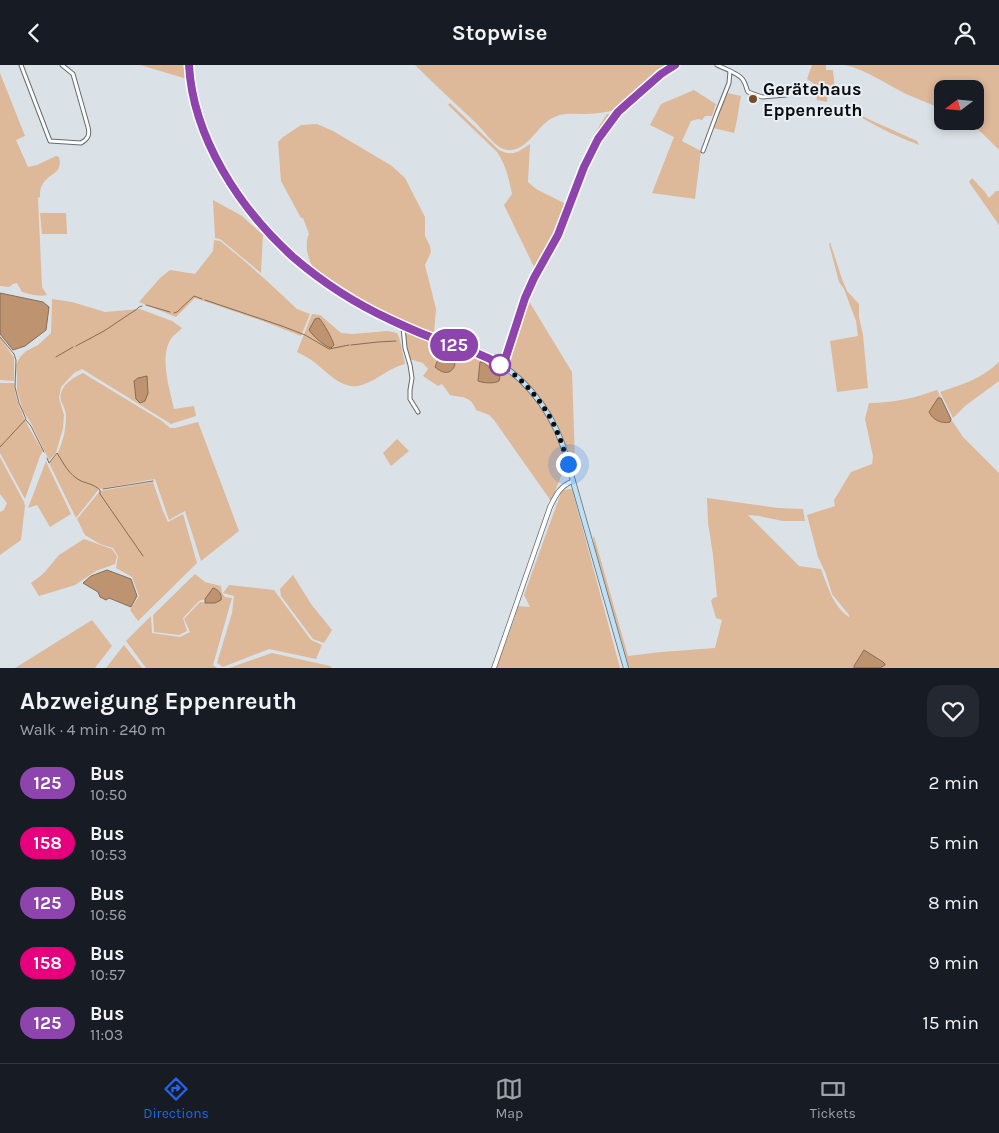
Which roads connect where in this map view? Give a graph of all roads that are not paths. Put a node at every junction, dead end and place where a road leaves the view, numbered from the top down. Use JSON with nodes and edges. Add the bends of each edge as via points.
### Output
{"nodes":[{"id":1,"x":21,"y":65,"type":"edge"},
{"id":2,"x":62,"y":65,"type":"edge"},
{"id":3,"x":189,"y":65,"type":"edge"},
{"id":4,"x":675,"y":65,"type":"edge"},
{"id":5,"x":717,"y":65,"type":"edge"},
{"id":6,"x":730,"y":71,"type":"junction"},
{"id":7,"x":786,"y":95,"type":"dead end"},
{"id":8,"x":703,"y":151,"type":"dead end"},
{"id":9,"x":403,"y":326,"type":"junction"},
{"id":10,"x":503,"y":366,"type":"junction"},
{"id":11,"x":418,"y":412,"type":"dead end"},
{"id":12,"x":573,"y":481,"type":"junction"},
{"id":13,"x":494,"y":668,"type":"edge"},
{"id":14,"x":626,"y":668,"type":"edge"}],
"edges":[{"from":1,"to":2,"type":"street","via":[[50,141],[81,143],[89,132],[73,73]]},
{"from":3,"to":9,"type":"main road","via":[[198,113],[206,135],[228,178],[260,222],[294,257],[332,286],[362,306]]},
{"from":4,"to":10,"type":"street","via":[[654,79],[618,112],[598,139],[560,229],[525,298]]},
{"from":5,"to":6,"type":"street"},
{"from":6,"to":7,"type":"street","via":[[742,78],[748,93],[762,97]]},
{"from":6,"to":8,"type":"street","via":[[729,83]]},
{"from":9,"to":10,"type":"main road","via":[[480,354]]},
{"from":9,"to":11,"type":"street","via":[[412,378],[410,399]]},
{"from":10,"to":12,"type":"main road","via":[[532,391],[551,419]]},
{"from":12,"to":13,"type":"street","via":[[560,489],[550,507]]},
{"from":12,"to":14,"type":"main road"}]}
